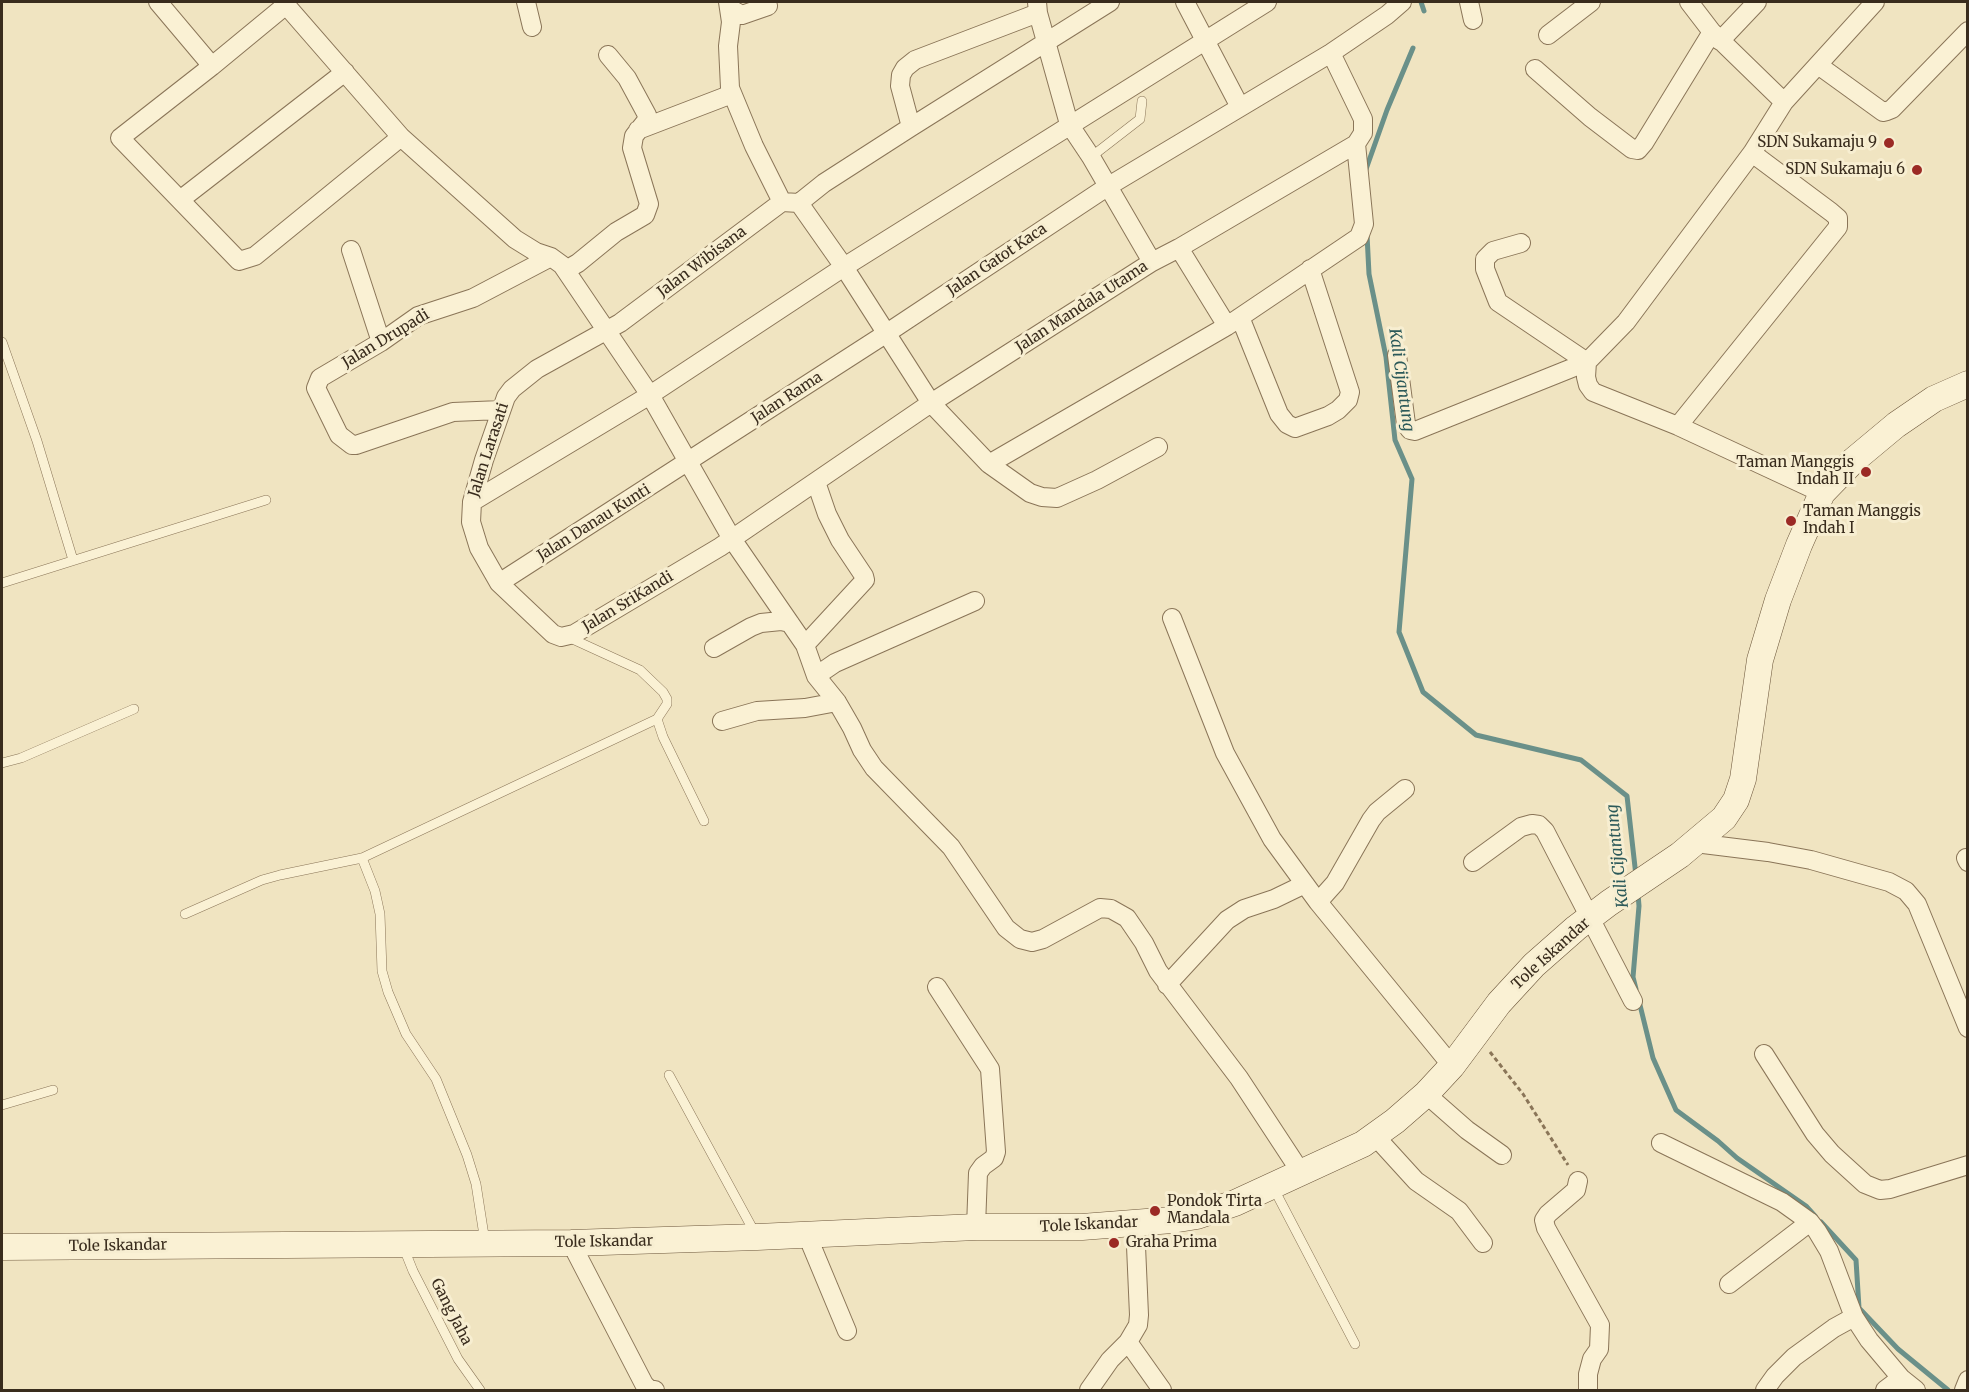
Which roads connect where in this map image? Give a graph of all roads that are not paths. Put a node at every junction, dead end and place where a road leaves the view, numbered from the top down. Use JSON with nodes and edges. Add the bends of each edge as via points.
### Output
{"nodes":[{"id":1,"x":158,"y":2,"type":"edge"},
{"id":2,"x":526,"y":2,"type":"edge"},
{"id":3,"x":1110,"y":2,"type":"edge"},
{"id":4,"x":1185,"y":2,"type":"edge"},
{"id":5,"x":1267,"y":2,"type":"edge"},
{"id":6,"x":1402,"y":2,"type":"edge"},
{"id":7,"x":1468,"y":2,"type":"edge"},
{"id":8,"x":1590,"y":2,"type":"edge"},
{"id":9,"x":1689,"y":2,"type":"edge"},
{"id":10,"x":1757,"y":2,"type":"edge"},
{"id":11,"x":1875,"y":2,"type":"edge"},
{"id":12,"x":288,"y":3,"type":"edge"},
{"id":13,"x":728,"y":5,"type":"edge"},
{"id":14,"x":768,"y":6,"type":"dead end"},
{"id":15,"x":1038,"y":7,"type":"edge"},
{"id":16,"x":1473,"y":20,"type":"dead end"},
{"id":17,"x":532,"y":27,"type":"dead end"},
{"id":18,"x":1968,"y":30,"type":"edge"},
{"id":19,"x":1548,"y":35,"type":"dead end"},
{"id":20,"x":1716,"y":36,"type":"junction"},
{"id":21,"x":1206,"y":40,"type":"junction"},
{"id":22,"x":1046,"y":42,"type":"junction"},
{"id":23,"x":1331,"y":53,"type":"junction"},
{"id":24,"x":608,"y":55,"type":"dead end"},
{"id":25,"x":1818,"y":64,"type":"junction"},
{"id":26,"x":212,"y":66,"type":"junction"},
{"id":27,"x":1534,"y":69,"type":"dead end"},
{"id":28,"x":345,"y":72,"type":"junction"},
{"id":29,"x":732,"y":94,"type":"junction"},
{"id":30,"x":1142,"y":101,"type":"dead end"},
{"id":31,"x":1784,"y":102,"type":"junction"},
{"id":32,"x":1240,"y":107,"type":"junction"},
{"id":33,"x":1069,"y":124,"type":"junction"},
{"id":34,"x":911,"y":127,"type":"junction"},
{"id":35,"x":638,"y":130,"type":"junction"},
{"id":36,"x":401,"y":137,"type":"junction"},
{"id":37,"x":1356,"y":144,"type":"junction"},
{"id":38,"x":1752,"y":153,"type":"junction"},
{"id":39,"x":1091,"y":157,"type":"junction"},
{"id":40,"x":1107,"y":187,"type":"junction"},
{"id":41,"x":180,"y":200,"type":"junction"},
{"id":42,"x":790,"y":202,"type":"junction"},
{"id":43,"x":1521,"y":243,"type":"dead end"},
{"id":44,"x":1179,"y":248,"type":"junction"},
{"id":45,"x":351,"y":250,"type":"dead end"},
{"id":46,"x":551,"y":257,"type":"junction"},
{"id":47,"x":1152,"y":262,"type":"junction"},
{"id":48,"x":844,"y":267,"type":"junction"},
{"id":49,"x":1310,"y":269,"type":"junction"},
{"id":50,"x":566,"y":270,"type":"junction"},
{"id":51,"x":1233,"y":322,"type":"junction"},
{"id":52,"x":608,"y":331,"type":"junction"},
{"id":53,"x":887,"y":333,"type":"junction"},
{"id":54,"x":2,"y":342,"type":"edge"},
{"id":55,"x":381,"y":342,"type":"junction"},
{"id":56,"x":1397,"y":355,"type":"dead end"},
{"id":57,"x":1587,"y":362,"type":"junction"},
{"id":58,"x":1968,"y":384,"type":"edge"},
{"id":59,"x":650,"y":394,"type":"junction"},
{"id":60,"x":931,"y":404,"type":"junction"},
{"id":61,"x":501,"y":410,"type":"junction"},
{"id":62,"x":1678,"y":426,"type":"junction"},
{"id":63,"x":1158,"y":447,"type":"dead end"},
{"id":64,"x":688,"y":463,"type":"junction"},
{"id":65,"x":989,"y":464,"type":"junction"},
{"id":66,"x":816,"y":483,"type":"junction"},
{"id":67,"x":1822,"y":494,"type":"junction"},
{"id":68,"x":266,"y":500,"type":"dead end"},
{"id":69,"x":472,"y":502,"type":"junction"},
{"id":70,"x":732,"y":539,"type":"junction"},
{"id":71,"x":73,"y":560,"type":"junction"},
{"id":72,"x":2,"y":583,"type":"edge"},
{"id":73,"x":499,"y":583,"type":"junction"},
{"id":74,"x":975,"y":600,"type":"dead end"},
{"id":75,"x":1172,"y":618,"type":"dead end"},
{"id":76,"x":790,"y":623,"type":"junction"},
{"id":77,"x":566,"y":636,"type":"junction"},
{"id":78,"x":805,"y":645,"type":"junction"},
{"id":79,"x":714,"y":648,"type":"dead end"},
{"id":80,"x":816,"y":676,"type":"junction"},
{"id":81,"x":837,"y":702,"type":"junction"},
{"id":82,"x":134,"y":709,"type":"dead end"},
{"id":83,"x":657,"y":719,"type":"junction"},
{"id":84,"x":722,"y":721,"type":"dead end"},
{"id":85,"x":2,"y":763,"type":"edge"},
{"id":86,"x":1405,"y":789,"type":"dead end"},
{"id":87,"x":704,"y":821,"type":"dead end"},
{"id":88,"x":1687,"y":849,"type":"junction"},
{"id":89,"x":362,"y":858,"type":"junction"},
{"id":90,"x":1473,"y":862,"type":"dead end"},
{"id":91,"x":1305,"y":884,"type":"junction"},
{"id":92,"x":1318,"y":902,"type":"junction"},
{"id":93,"x":1599,"y":910,"type":"junction"},
{"id":94,"x":185,"y":914,"type":"dead end"},
{"id":95,"x":1167,"y":985,"type":"junction"},
{"id":96,"x":937,"y":987,"type":"dead end"},
{"id":97,"x":1963,"y":1000,"type":"edge"},
{"id":98,"x":1633,"y":1001,"type":"dead end"},
{"id":99,"x":1968,"y":1028,"type":"edge"},
{"id":100,"x":1764,"y":1054,"type":"dead end"},
{"id":101,"x":1452,"y":1066,"type":"junction"},
{"id":102,"x":669,"y":1075,"type":"dead end"},
{"id":103,"x":53,"y":1090,"type":"dead end"},
{"id":104,"x":1426,"y":1094,"type":"junction"},
{"id":105,"x":2,"y":1105,"type":"edge"},
{"id":106,"x":1375,"y":1136,"type":"junction"},
{"id":107,"x":1660,"y":1143,"type":"dead end"},
{"id":108,"x":1502,"y":1155,"type":"dead end"},
{"id":109,"x":1968,"y":1165,"type":"edge"},
{"id":110,"x":1302,"y":1174,"type":"junction"},
{"id":111,"x":1578,"y":1181,"type":"road end"},
{"id":112,"x":1273,"y":1186,"type":"junction"},
{"id":113,"x":1810,"y":1222,"type":"junction"},
{"id":114,"x":1135,"y":1223,"type":"junction"},
{"id":115,"x":976,"y":1227,"type":"junction"},
{"id":116,"x":807,"y":1234,"type":"junction"},
{"id":117,"x":757,"y":1237,"type":"junction"},
{"id":118,"x":485,"y":1243,"type":"junction"},
{"id":119,"x":571,"y":1243,"type":"junction"},
{"id":120,"x":1483,"y":1243,"type":"dead end"},
{"id":121,"x":402,"y":1244,"type":"junction"},
{"id":122,"x":2,"y":1246,"type":"edge"},
{"id":123,"x":1729,"y":1284,"type":"dead end"},
{"id":124,"x":1854,"y":1317,"type":"junction"},
{"id":125,"x":847,"y":1330,"type":"dead end"},
{"id":126,"x":1128,"y":1342,"type":"junction"},
{"id":127,"x":1355,"y":1344,"type":"dead end"},
{"id":128,"x":1902,"y":1378,"type":"junction"},
{"id":129,"x":480,"y":1390,"type":"edge"},
{"id":130,"x":655,"y":1390,"type":"edge"},
{"id":131,"x":1089,"y":1390,"type":"edge"},
{"id":132,"x":1162,"y":1390,"type":"edge"},
{"id":133,"x":1588,"y":1390,"type":"edge"},
{"id":134,"x":1765,"y":1390,"type":"edge"},
{"id":135,"x":1885,"y":1390,"type":"edge"},
{"id":136,"x":1916,"y":1390,"type":"edge"}],
"edges":[{"from":1,"to":26,"type":"street"},
{"from":2,"to":17,"type":"street"},
{"from":3,"to":22,"type":"street","name":"Jalan Wibisana"},
{"from":4,"to":21,"type":"street"},
{"from":5,"to":21,"type":"street"},
{"from":6,"to":23,"type":"street","name":"Jalan Gatot Kaca"},
{"from":7,"to":16,"type":"street"},
{"from":8,"to":19,"type":"street"},
{"from":9,"to":20,"type":"street"},
{"from":10,"to":20,"type":"street"},
{"from":11,"to":25,"type":"street"},
{"from":12,"to":26,"type":"street"},
{"from":12,"to":28,"type":"street"},
{"from":13,"to":14,"type":"street","via":[[742,15]]},
{"from":13,"to":29,"type":"street"},
{"from":15,"to":22,"type":"street"},
{"from":15,"to":34,"type":"street","via":[[915,60],[905,68],[900,86]]},
{"from":18,"to":25,"type":"street","via":[[1893,109],[1883,112]]},
{"from":20,"to":27,"type":"street","via":[[1638,150],[1590,117]]},
{"from":20,"to":31,"type":"street"},
{"from":21,"to":32,"type":"street"},
{"from":21,"to":33,"type":"street"},
{"from":22,"to":33,"type":"street"},
{"from":22,"to":34,"type":"street","name":"Jalan Wibisana"},
{"from":23,"to":32,"type":"street","name":"Jalan Gatot Kaca"},
{"from":23,"to":37,"type":"street","via":[[1363,119]]},
{"from":24,"to":35,"type":"street","via":[[646,109],[646,121]]},
{"from":25,"to":31,"type":"street"},
{"from":26,"to":41,"type":"street","via":[[120,138]]},
{"from":28,"to":36,"type":"street"},
{"from":28,"to":41,"type":"street"},
{"from":29,"to":35,"type":"street"},
{"from":29,"to":42,"type":"street","via":[[754,146]]},
{"from":30,"to":39,"type":"lane","via":[[1140,119]]},
{"from":31,"to":38,"type":"street"},
{"from":32,"to":40,"type":"street","name":"Jalan Gatot Kaca"},
{"from":33,"to":39,"type":"street"},
{"from":33,"to":48,"type":"street"},
{"from":34,"to":42,"type":"street","name":"Jalan Wibisana"},
{"from":35,"to":50,"type":"street","via":[[632,147],[648,210]]},
{"from":36,"to":41,"type":"street","via":[[255,256],[239,261]]},
{"from":36,"to":46,"type":"street","via":[[515,239]]},
{"from":37,"to":44,"type":"street","name":"Jalan Mandala Utama"},
{"from":37,"to":49,"type":"street","via":[[1362,233]]},
{"from":38,"to":57,"type":"street","via":[[1626,321]]},
{"from":38,"to":62,"type":"street","via":[[1838,218],[1838,227]]},
{"from":39,"to":40,"type":"street"},
{"from":40,"to":47,"type":"street"},
{"from":40,"to":53,"type":"street","name":"Jalan Gatot Kaca"},
{"from":42,"to":48,"type":"street"},
{"from":42,"to":52,"type":"street","name":"Jalan Wibisana"},
{"from":43,"to":57,"type":"street","via":[[1493,251],[1485,259],[1498,302]]},
{"from":44,"to":47,"type":"street","name":"Jalan Mandala Utama"},
{"from":44,"to":51,"type":"street"},
{"from":45,"to":55,"type":"street"},
{"from":46,"to":50,"type":"street"},
{"from":46,"to":55,"type":"street","name":"Jalan Drupadi","via":[[473,298],[418,316]]},
{"from":47,"to":60,"type":"street","name":"Jalan Mandala Utama"},
{"from":48,"to":53,"type":"street"},
{"from":48,"to":59,"type":"street"},
{"from":49,"to":51,"type":"street"},
{"from":49,"to":51,"type":"street","via":[[1350,392],[1338,410],[1295,428],[1287,424]]},
{"from":50,"to":52,"type":"street"},
{"from":51,"to":65,"type":"street"},
{"from":52,"to":59,"type":"street"},
{"from":52,"to":61,"type":"street","name":"Jalan Larasati","via":[[537,369],[512,389]]},
{"from":53,"to":60,"type":"street"},
{"from":53,"to":64,"type":"street","name":"Jalan Rama"},
{"from":54,"to":71,"type":"lane"},
{"from":55,"to":61,"type":"street","name":"Jalan Drupadi","via":[[317,383],[316,391],[339,435],[352,445],[453,412]]},
{"from":56,"to":57,"type":"street","via":[[1406,424],[1415,431]]},
{"from":57,"to":62,"type":"street","via":[[1586,377],[1593,392]]},
{"from":58,"to":67,"type":"main road","name":"Tole Iskandar","via":[[1934,399],[1896,425],[1854,460]]},
{"from":59,"to":64,"type":"street"},
{"from":59,"to":69,"type":"street"},
{"from":60,"to":65,"type":"street"},
{"from":60,"to":66,"type":"street","name":"Jalan Mandala Utama"},
{"from":61,"to":69,"type":"street","name":"Jalan Larasati"},
{"from":62,"to":67,"type":"street"},
{"from":63,"to":65,"type":"street","via":[[1057,498],[1030,493]]},
{"from":64,"to":70,"type":"street"},
{"from":64,"to":73,"type":"street","name":"Jalan Danau Kunti"},
{"from":66,"to":70,"type":"street","name":"Jalan Mandala Utama"},
{"from":66,"to":78,"type":"street","via":[[840,540],[865,580]]},
{"from":67,"to":88,"type":"main road","name":"Tole Iskandar","via":[[1798,545],[1760,660],[1743,779],[1736,800],[1724,818]]},
{"from":68,"to":71,"type":"lane"},
{"from":69,"to":73,"type":"street","name":"Jalan Larasati","via":[[471,522],[479,548]]},
{"from":70,"to":76,"type":"street"},
{"from":70,"to":77,"type":"street","name":"Jalan SriKandi"},
{"from":71,"to":72,"type":"lane"},
{"from":73,"to":77,"type":"street","name":"Jalan SriKandi","via":[[553,634]]},
{"from":74,"to":80,"type":"street","via":[[835,663]]},
{"from":75,"to":91,"type":"street","via":[[1225,753],[1272,839]]},
{"from":76,"to":78,"type":"street"},
{"from":76,"to":79,"type":"street","via":[[761,623]]},
{"from":77,"to":83,"type":"lane","via":[[634,667],[655,682],[667,699]]},
{"from":78,"to":80,"type":"street"},
{"from":80,"to":81,"type":"street"},
{"from":81,"to":84,"type":"street","via":[[757,711]]},
{"from":81,"to":95,"type":"street","via":[[874,768],[951,847],[1006,928],[1020,939],[1039,941],[1100,908],[1111,909],[1134,927]]},
{"from":82,"to":85,"type":"lane"},
{"from":83,"to":87,"type":"lane"},
{"from":83,"to":89,"type":"lane"},
{"from":86,"to":92,"type":"street","via":[[1377,812],[1335,883]]},
{"from":88,"to":93,"type":"main road","name":"Tole Iskandar"},
{"from":88,"to":97,"type":"street","via":[[1768,852],[1811,860],[1900,887],[1917,904]]},
{"from":89,"to":94,"type":"lane","via":[[262,880]]},
{"from":89,"to":118,"type":"lane","via":[[380,914],[382,971],[388,992],[412,1044],[436,1079],[467,1155],[476,1184]]},
{"from":90,"to":93,"type":"street","via":[[1521,827],[1539,825]]},
{"from":91,"to":92,"type":"street"},
{"from":91,"to":95,"type":"street","via":[[1227,920]]},
{"from":92,"to":101,"type":"street"},
{"from":93,"to":98,"type":"street"},
{"from":93,"to":101,"type":"main road","name":"Tole Iskandar","via":[[1534,965],[1499,1003]]},
{"from":95,"to":110,"type":"street","via":[[1239,1078]]},
{"from":96,"to":115,"type":"street","via":[[990,1069],[996,1152],[978,1173]]},
{"from":97,"to":99,"type":"street"},
{"from":100,"to":109,"type":"street","via":[[1815,1134],[1865,1184],[1890,1189]]},
{"from":101,"to":104,"type":"main road","name":"Tole Iskandar"},
{"from":102,"to":117,"type":"lane"},
{"from":103,"to":105,"type":"lane"},
{"from":104,"to":106,"type":"main road","name":"Tole Iskandar"},
{"from":104,"to":108,"type":"street"},
{"from":106,"to":110,"type":"main road","name":"Tole Iskandar"},
{"from":106,"to":120,"type":"street","via":[[1416,1181],[1458,1211]]},
{"from":107,"to":113,"type":"street","via":[[1782,1202]]},
{"from":110,"to":112,"type":"main road","name":"Tole Iskandar"},
{"from":111,"to":133,"type":"street","via":[[1576,1190],[1544,1220],[1600,1325],[1599,1349],[1592,1359]]},
{"from":112,"to":114,"type":"main road","name":"Tole Iskandar","via":[[1197,1216]]},
{"from":112,"to":127,"type":"lane"},
{"from":113,"to":123,"type":"street"},
{"from":113,"to":124,"type":"street","via":[[1829,1251]]},
{"from":114,"to":115,"type":"main road","name":"Tole Iskandar"},
{"from":114,"to":126,"type":"street","via":[[1139,1315],[1136,1331]]},
{"from":115,"to":116,"type":"main road","name":"Tole Iskandar"},
{"from":116,"to":117,"type":"main road","name":"Tole Iskandar"},
{"from":116,"to":125,"type":"street"},
{"from":117,"to":119,"type":"main road","name":"Tole Iskandar"},
{"from":118,"to":119,"type":"main road","name":"Tole Iskandar"},
{"from":118,"to":121,"type":"main road","name":"Tole Iskandar"},
{"from":119,"to":130,"type":"street","via":[[644,1384]]},
{"from":121,"to":122,"type":"main road","name":"Tole Iskandar"},
{"from":121,"to":129,"type":"lane","name":"Gang Jaha","via":[[458,1359]]},
{"from":124,"to":128,"type":"street"},
{"from":124,"to":134,"type":"street","via":[[1794,1357]]},
{"from":126,"to":131,"type":"street"},
{"from":126,"to":132,"type":"street"},
{"from":128,"to":135,"type":"street"},
{"from":128,"to":136,"type":"street"}]}
